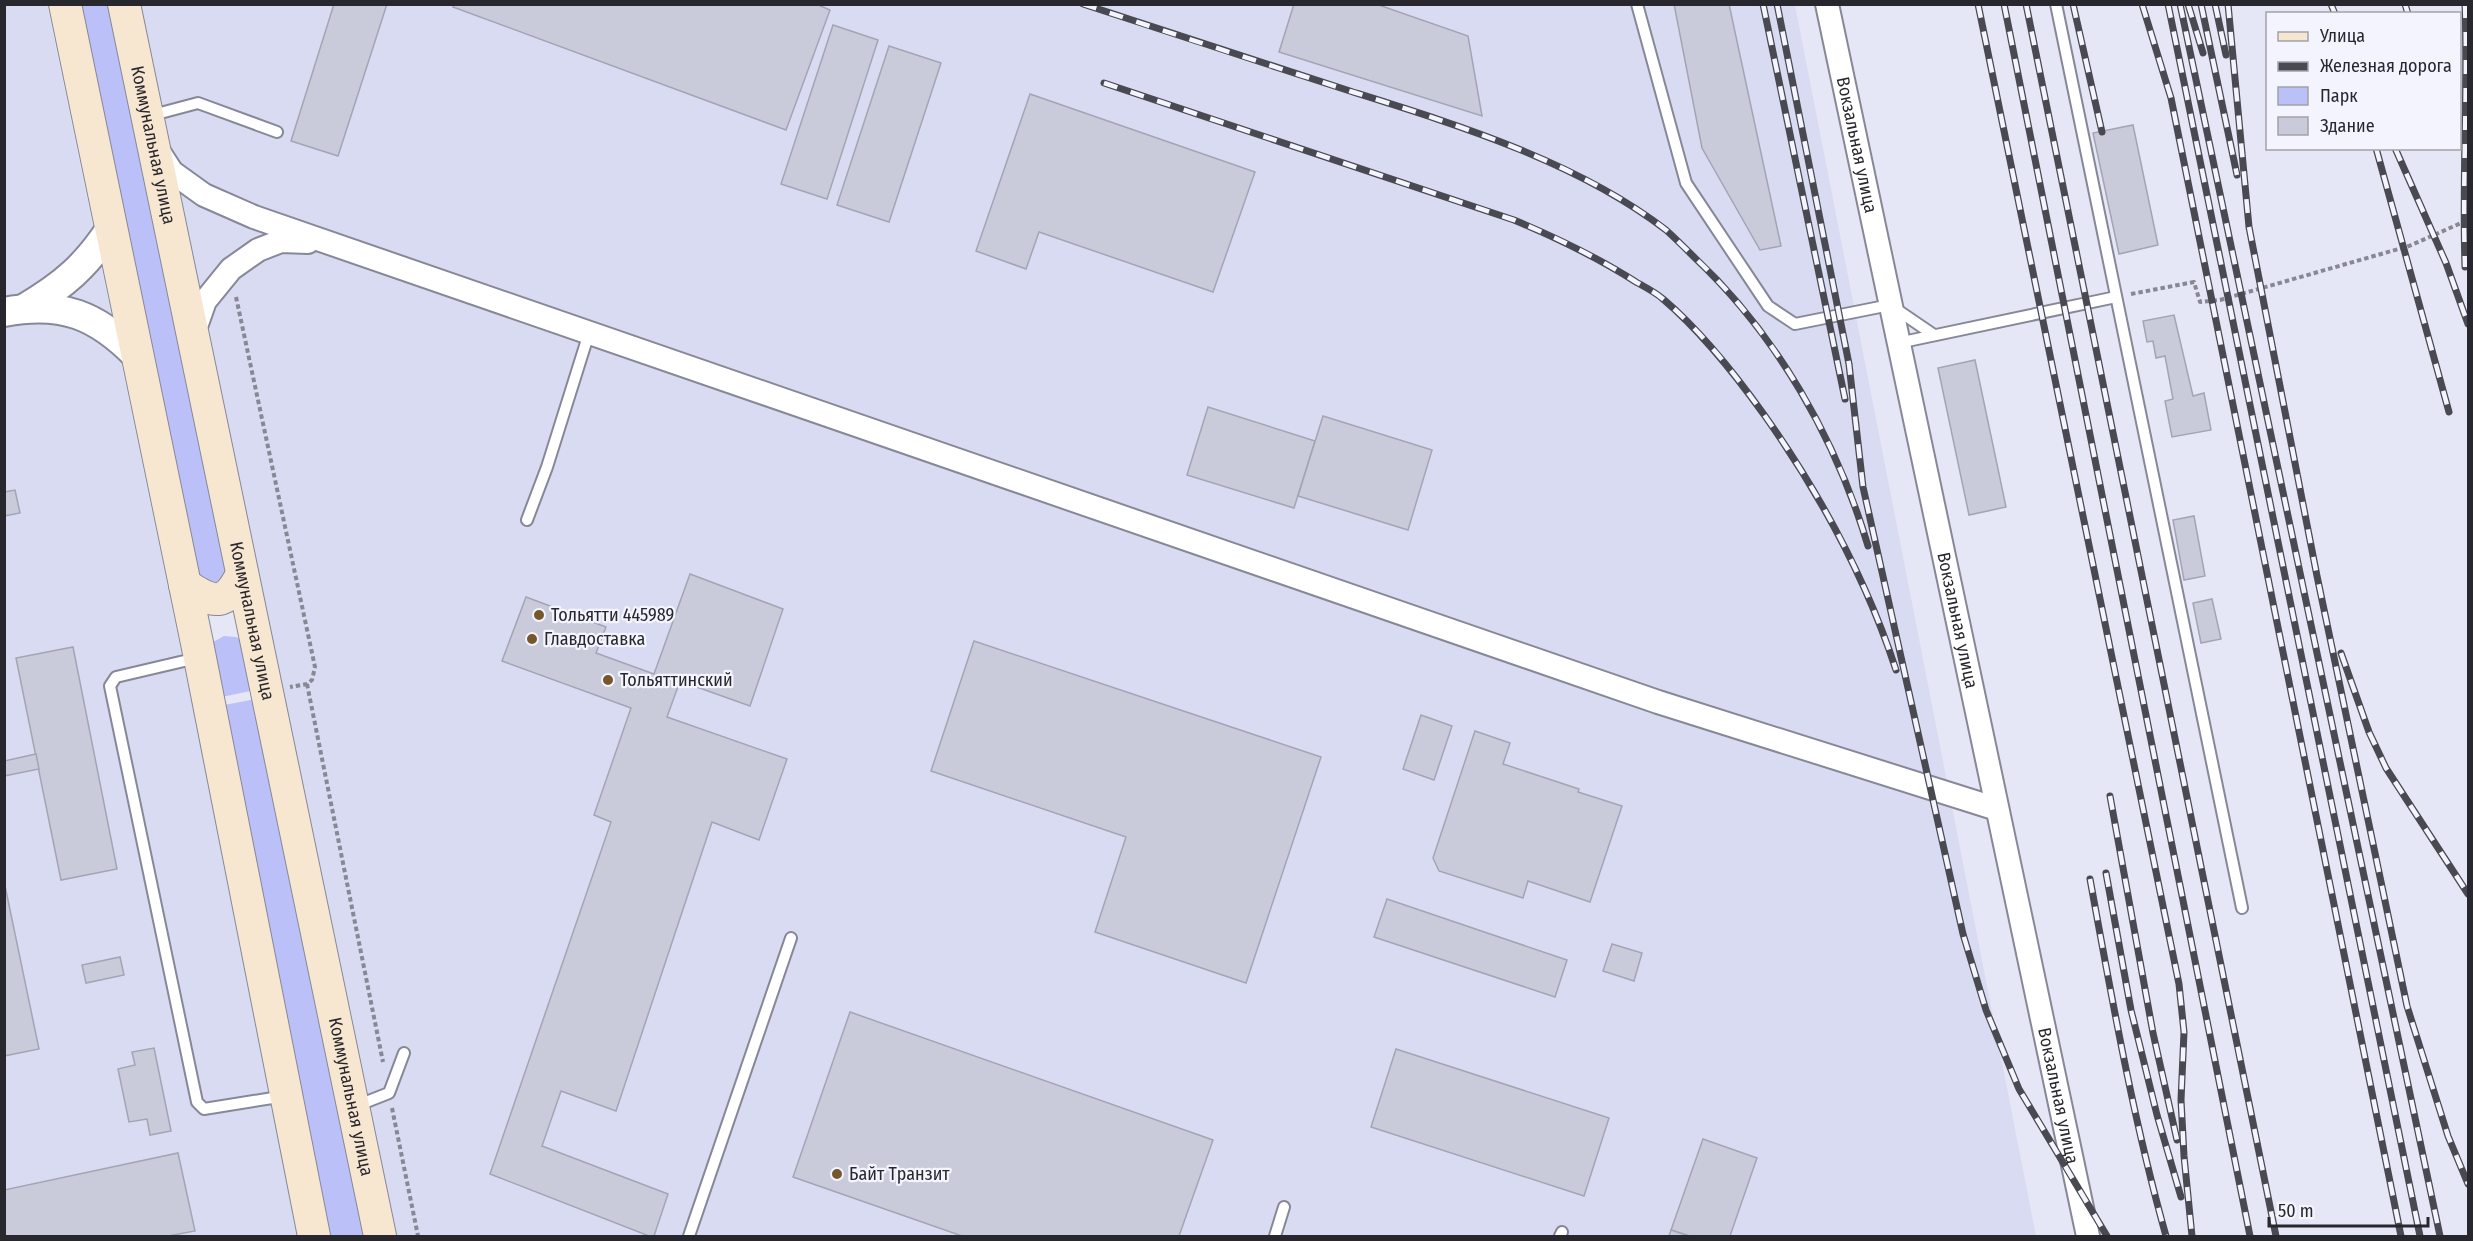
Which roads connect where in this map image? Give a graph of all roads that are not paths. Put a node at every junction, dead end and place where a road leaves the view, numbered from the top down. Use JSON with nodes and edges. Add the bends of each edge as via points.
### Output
{"nodes":[{"id":1,"x":65,"y":4,"type":"edge"},
{"id":2,"x":124,"y":4,"type":"edge"},
{"id":3,"x":1637,"y":4,"type":"edge"},
{"id":4,"x":1827,"y":4,"type":"edge"},
{"id":5,"x":2056,"y":4,"type":"edge"},
{"id":6,"x":149,"y":128,"type":"junction"},
{"id":7,"x":277,"y":132,"type":"dead end"},
{"id":8,"x":111,"y":228,"type":"junction"},
{"id":9,"x":331,"y":244,"type":"junction"},
{"id":10,"x":2116,"y":297,"type":"junction"},
{"id":11,"x":1890,"y":304,"type":"junction"},
{"id":12,"x":15,"y":310,"type":"edge"},
{"id":13,"x":589,"y":333,"type":"junction"},
{"id":14,"x":1934,"y":335,"type":"junction"},
{"id":15,"x":193,"y":336,"type":"junction"},
{"id":16,"x":1898,"y":343,"type":"junction"},
{"id":17,"x":137,"y":356,"type":"junction"},
{"id":18,"x":527,"y":520,"type":"dead end"},
{"id":19,"x":242,"y":574,"type":"junction"},
{"id":20,"x":185,"y":585,"type":"junction"},
{"id":21,"x":254,"y":629,"type":"junction"},
{"id":22,"x":199,"y":650,"type":"junction"},
{"id":23,"x":1997,"y":809,"type":"junction"},
{"id":24,"x":2242,"y":908,"type":"dead end"},
{"id":25,"x":791,"y":938,"type":"dead end"},
{"id":26,"x":404,"y":1053,"type":"dead end"},
{"id":27,"x":287,"y":1096,"type":"junction"},
{"id":28,"x":354,"y":1107,"type":"junction"},
{"id":29,"x":1284,"y":1207,"type":"dead end"},
{"id":30,"x":314,"y":1236,"type":"edge"},
{"id":31,"x":380,"y":1236,"type":"edge"},
{"id":32,"x":689,"y":1236,"type":"edge"},
{"id":33,"x":1275,"y":1236,"type":"edge"},
{"id":34,"x":2088,"y":1236,"type":"edge"}],
"edges":[{"from":1,"to":8,"type":"main road"},
{"from":2,"to":6,"type":"main road","name":"Коммунальная улица"},
{"from":3,"to":11,"type":"lane","via":[[1686,183],[1768,306],[1795,324]]},
{"from":4,"to":11,"type":"street","name":"Вокзальная улица"},
{"from":5,"to":10,"type":"lane"},
{"from":6,"to":7,"type":"lane","via":[[198,103]]},
{"from":6,"to":9,"type":"street","via":[[172,172],[204,195]]},
{"from":6,"to":15,"type":"main road","name":"Коммунальная улица"},
{"from":8,"to":12,"type":"street","via":[[96,252],[70,279]]},
{"from":8,"to":17,"type":"main road"},
{"from":9,"to":13,"type":"street"},
{"from":9,"to":15,"type":"street","via":[[281,241],[258,250],[231,269],[205,301]]},
{"from":10,"to":14,"type":"lane"},
{"from":10,"to":24,"type":"lane"},
{"from":11,"to":14,"type":"lane"},
{"from":11,"to":16,"type":"street","name":"Вокзальная улица"},
{"from":12,"to":17,"type":"street","via":[[59,310],[80,315],[115,334]]},
{"from":13,"to":18,"type":"lane"},
{"from":13,"to":23,"type":"street","via":[[1658,702]]},
{"from":14,"to":16,"type":"lane"},
{"from":15,"to":19,"type":"main road","name":"Коммунальная улица"},
{"from":16,"to":23,"type":"street","name":"Вокзальная улица"},
{"from":17,"to":20,"type":"main road"},
{"from":19,"to":20,"type":"main road","via":[[234,591],[221,599],[203,597]]},
{"from":19,"to":21,"type":"main road","name":"Коммунальная улица"},
{"from":20,"to":22,"type":"main road"},
{"from":21,"to":22,"type":"main road","via":[[223,619],[208,627]]},
{"from":21,"to":28,"type":"main road","name":"Коммунальная улица"},
{"from":22,"to":27,"type":"main road"},
{"from":22,"to":27,"type":"lane","via":[[116,677],[110,686],[197,1102],[204,1109]]},
{"from":23,"to":34,"type":"street","name":"Вокзальная улица"},
{"from":25,"to":32,"type":"lane"},
{"from":26,"to":28,"type":"lane","via":[[389,1093]]},
{"from":27,"to":30,"type":"main road"},
{"from":28,"to":31,"type":"main road","name":"Коммунальная улица"},
{"from":29,"to":33,"type":"lane"}]}
